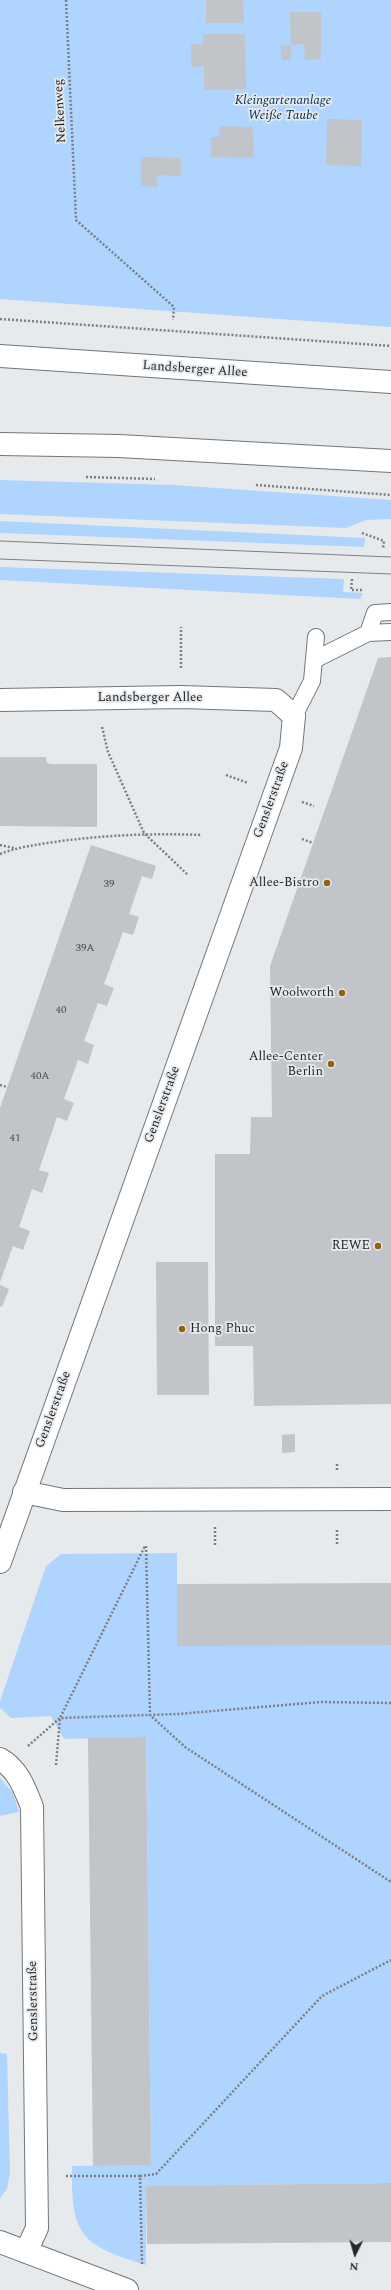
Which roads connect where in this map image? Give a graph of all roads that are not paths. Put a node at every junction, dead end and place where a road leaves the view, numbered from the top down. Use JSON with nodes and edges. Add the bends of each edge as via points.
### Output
{"nodes":[{"id":1,"x":0,"y":356,"type":"edge"},
{"id":2,"x":391,"y":382,"type":"edge"},
{"id":3,"x":0,"y":444,"type":"edge"},
{"id":4,"x":391,"y":461,"type":"edge"},
{"id":5,"x":391,"y":612,"type":"edge"},
{"id":6,"x":391,"y":632,"type":"edge"},
{"id":7,"x":368,"y":633,"type":"junction"},
{"id":8,"x":316,"y":637,"type":"dead end"},
{"id":9,"x":314,"y":660,"type":"junction"},
{"id":10,"x":0,"y":700,"type":"edge"},
{"id":11,"x":294,"y":716,"type":"junction"},
{"id":12,"x":24,"y":1492,"type":"junction"},
{"id":13,"x":391,"y":1499,"type":"edge"},
{"id":14,"x":0,"y":1562,"type":"edge"},
{"id":15,"x":4,"y":1762,"type":"edge"},
{"id":16,"x":0,"y":2242,"type":"edge"},
{"id":17,"x":26,"y":2252,"type":"junction"},
{"id":18,"x":126,"y":2290,"type":"edge"}],
"edges":[{"from":1,"to":2,"type":"street","name":"Landsberger Allee"},
{"from":3,"to":4,"type":"street","via":[[119,446]]},
{"from":5,"to":7,"type":"lane","via":[[375,613]]},
{"from":6,"to":7,"type":"lane"},
{"from":7,"to":9,"type":"lane"},
{"from":8,"to":9,"type":"lane"},
{"from":9,"to":11,"type":"lane","via":[[312,681]]},
{"from":10,"to":11,"type":"street","name":"Landsberger Allee","via":[[276,700]]},
{"from":11,"to":12,"type":"street","name":"Genslerstraße","via":[[291,748]]},
{"from":12,"to":13,"type":"street","via":[[63,1500]]},
{"from":12,"to":14,"type":"street","name":"Genslerstraße"},
{"from":15,"to":17,"type":"street","name":"Genslerstraße","via":[[23,1783],[32,1807],[36,2228]]},
{"from":16,"to":17,"type":"street"},
{"from":17,"to":18,"type":"street"}]}
